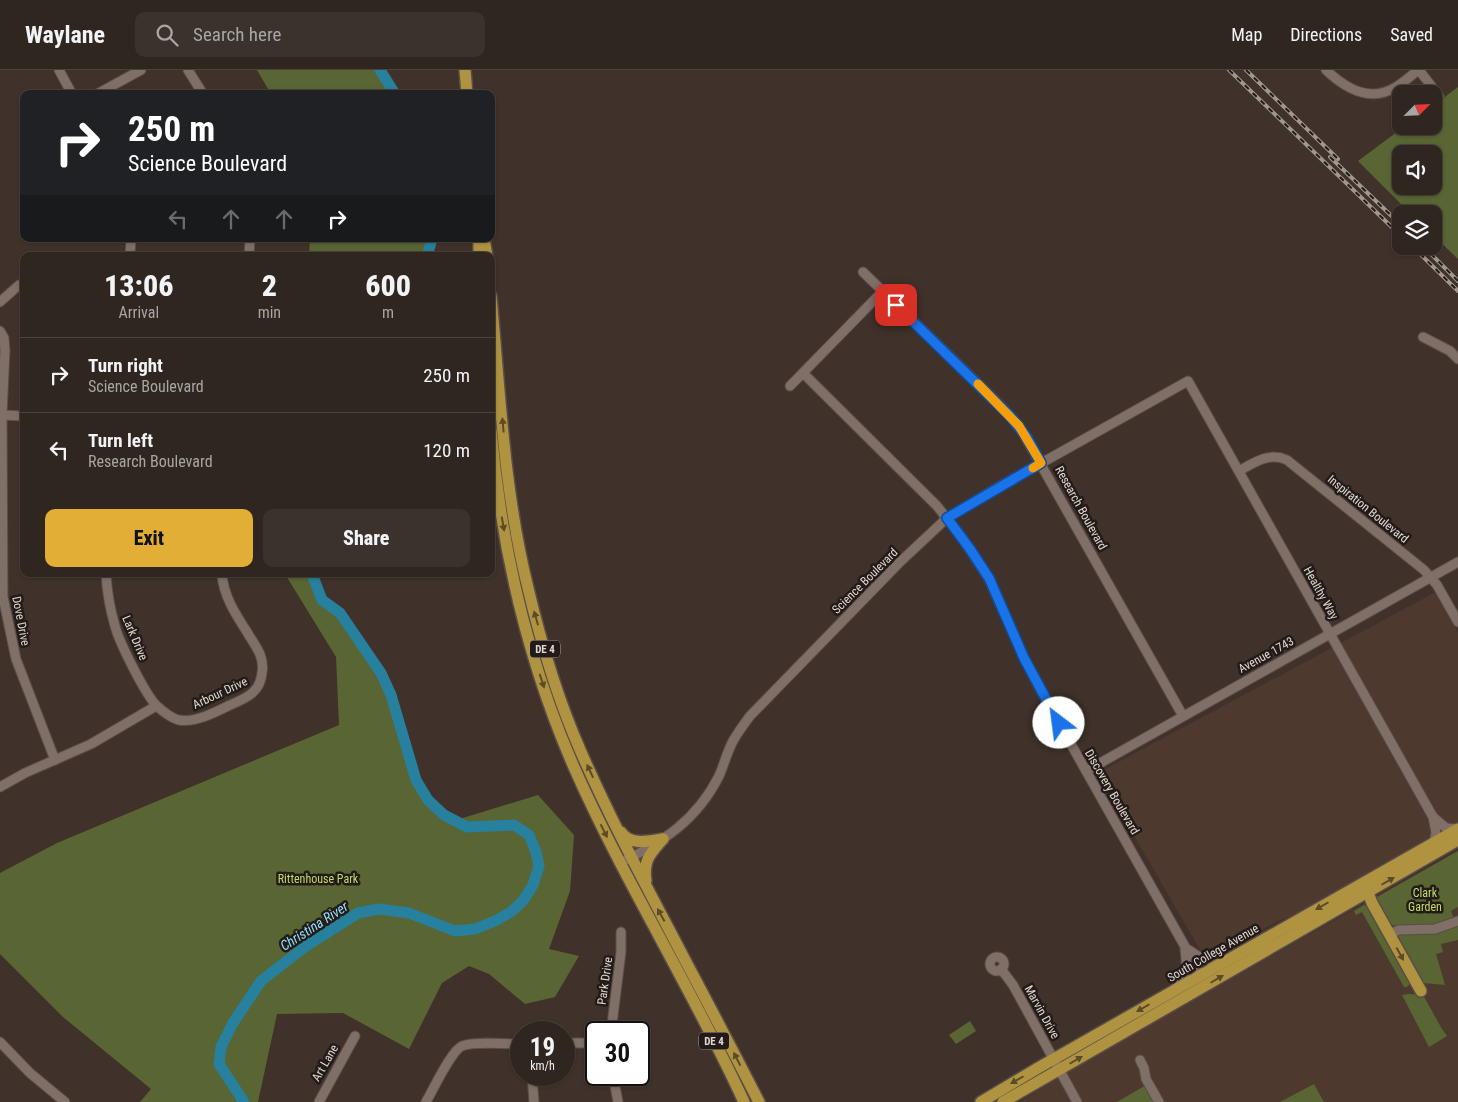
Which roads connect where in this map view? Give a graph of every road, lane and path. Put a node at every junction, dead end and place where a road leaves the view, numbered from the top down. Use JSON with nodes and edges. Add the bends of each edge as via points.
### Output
{"nodes":[{"id":1,"x":59,"y":70,"type":"edge"},
{"id":2,"x":141,"y":70,"type":"edge"},
{"id":3,"x":188,"y":70,"type":"edge"},
{"id":4,"x":465,"y":70,"type":"edge"},
{"id":5,"x":1326,"y":70,"type":"edge"},
{"id":6,"x":1418,"y":70,"type":"edge"},
{"id":7,"x":1430,"y":85,"type":"edge"},
{"id":8,"x":70,"y":90,"type":"edge"},
{"id":9,"x":104,"y":90,"type":"edge"},
{"id":10,"x":200,"y":90,"type":"edge"},
{"id":11,"x":467,"y":90,"type":"edge"},
{"id":12,"x":862,"y":272,"type":"dead end"},
{"id":13,"x":19,"y":286,"type":"dead end"},
{"id":14,"x":882,"y":292,"type":"junction"},
{"id":15,"x":0,"y":302,"type":"edge"},
{"id":16,"x":0,"y":332,"type":"edge"},
{"id":17,"x":1423,"y":337,"type":"dead end"},
{"id":18,"x":495,"y":338,"type":"edge"},
{"id":19,"x":1458,"y":359,"type":"edge"},
{"id":20,"x":804,"y":373,"type":"junction"},
{"id":21,"x":1188,"y":381,"type":"joint"},
{"id":22,"x":790,"y":386,"type":"dead end"},
{"id":23,"x":2,"y":415,"type":"junction"},
{"id":24,"x":20,"y":416,"type":"edge"},
{"id":25,"x":1041,"y":463,"type":"junction"},
{"id":26,"x":1239,"y":471,"type":"junction"},
{"id":27,"x":495,"y":475,"type":"edge"},
{"id":28,"x":947,"y":518,"type":"junction"},
{"id":29,"x":1458,"y":562,"type":"edge"},
{"id":30,"x":106,"y":577,"type":"edge"},
{"id":31,"x":222,"y":577,"type":"edge"},
{"id":32,"x":1431,"y":577,"type":"junction"},
{"id":33,"x":1458,"y":622,"type":"edge"},
{"id":34,"x":1330,"y":634,"type":"junction"},
{"id":35,"x":156,"y":706,"type":"junction"},
{"id":36,"x":1184,"y":716,"type":"junction"},
{"id":37,"x":55,"y":760,"type":"junction"},
{"id":38,"x":1086,"y":771,"type":"junction"},
{"id":39,"x":0,"y":787,"type":"edge"},
{"id":40,"x":610,"y":816,"type":"junction"},
{"id":41,"x":1433,"y":818,"type":"junction"},
{"id":42,"x":1458,"y":829,"type":"edge"},
{"id":43,"x":663,"y":839,"type":"junction"},
{"id":44,"x":1458,"y":840,"type":"edge"},
{"id":45,"x":1434,"y":843,"type":"junction"},
{"id":46,"x":631,"y":858,"type":"junction"},
{"id":47,"x":620,"y":863,"type":"junction"},
{"id":48,"x":1370,"y":879,"type":"junction"},
{"id":49,"x":1368,"y":893,"type":"junction"},
{"id":50,"x":651,"y":897,"type":"junction"},
{"id":51,"x":1458,"y":921,"type":"edge"},
{"id":52,"x":621,"y":932,"type":"dead end"},
{"id":53,"x":1389,"y":934,"type":"junction"},
{"id":54,"x":1185,"y":947,"type":"junction"},
{"id":55,"x":1227,"y":960,"type":"junction"},
{"id":56,"x":1001,"y":969,"type":"dead end"},
{"id":57,"x":1201,"y":976,"type":"junction"},
{"id":58,"x":1421,"y":991,"type":"dead end"},
{"id":59,"x":1172,"y":992,"type":"junction"},
{"id":60,"x":612,"y":1021,"type":"edge"},
{"id":61,"x":355,"y":1036,"type":"dead end"},
{"id":62,"x":0,"y":1042,"type":"edge"},
{"id":63,"x":510,"y":1044,"type":"edge"},
{"id":64,"x":1140,"y":1060,"type":"dead end"},
{"id":65,"x":1056,"y":1064,"type":"junction"},
{"id":66,"x":533,"y":1086,"type":"edge"},
{"id":67,"x":615,"y":1086,"type":"edge"},
{"id":68,"x":65,"y":1102,"type":"edge"},
{"id":69,"x":319,"y":1102,"type":"edge"},
{"id":70,"x":426,"y":1102,"type":"edge"},
{"id":71,"x":534,"y":1102,"type":"edge"},
{"id":72,"x":618,"y":1102,"type":"edge"},
{"id":73,"x":744,"y":1102,"type":"edge"},
{"id":74,"x":759,"y":1102,"type":"edge"},
{"id":75,"x":981,"y":1102,"type":"edge"},
{"id":76,"x":1003,"y":1102,"type":"edge"},
{"id":77,"x":1077,"y":1102,"type":"edge"},
{"id":78,"x":1159,"y":1102,"type":"edge"}],
"edges":[{"from":1,"to":8,"type":"street"},
{"from":2,"to":9,"type":"street"},
{"from":3,"to":10,"type":"street"},
{"from":4,"to":11,"type":"main road"},
{"from":5,"to":6,"type":"street","via":[[1346,87],[1363,93],[1385,92]]},
{"from":6,"to":7,"type":"street"},
{"from":12,"to":14,"type":"street","name":"Research Boulevard"},
{"from":13,"to":15,"type":"street"},
{"from":14,"to":20,"type":"street"},
{"from":14,"to":25,"type":"street","name":"Research Boulevard","via":[[1009,415]]},
{"from":16,"to":23,"type":"street","name":"Dove Drive","via":[[5,350]]},
{"from":17,"to":19,"type":"street"},
{"from":40,"to":18,"type":"main road","number":"DE 4","one_way":true,"via":[[566,715],[528,590],[508,474]]},
{"from":20,"to":22,"type":"street"},
{"from":20,"to":28,"type":"street","name":"Discovery Boulevard"},
{"from":21,"to":25,"type":"street","name":"Science Boulevard"},
{"from":21,"to":26,"type":"street","name":"Healthy Way"},
{"from":23,"to":24,"type":"street"},
{"from":23,"to":37,"type":"street","name":"Dove Drive","via":[[3,597],[16,658]]},
{"from":25,"to":28,"type":"street","name":"Science Boulevard"},
{"from":25,"to":36,"type":"street","name":"Research Boulevard"},
{"from":26,"to":32,"type":"street","name":"Inspiration Boulevard","via":[[1270,456],[1287,460]]},
{"from":26,"to":34,"type":"street","name":"Healthy Way"},
{"from":27,"to":47,"type":"main road","number":"DE 4","one_way":true,"via":[[518,600],[531,646],[573,765]]},
{"from":28,"to":38,"type":"street","name":"Discovery Boulevard","via":[[989,578],[1032,675]]},
{"from":28,"to":43,"type":"street","name":"Science Boulevard","via":[[750,716],[733,740],[704,803]]},
{"from":29,"to":32,"type":"street","name":"Avenue 1743"},
{"from":30,"to":35,"type":"street","name":"Lark Drive","via":[[115,628]]},
{"from":31,"to":35,"type":"street","name":"Arbour Drive","via":[[229,602],[259,650],[263,663],[258,689],[242,700],[191,720],[178,720]]},
{"from":32,"to":33,"type":"street","name":"Inspiration Boulevard"},
{"from":32,"to":34,"type":"street","name":"Avenue 1743"},
{"from":34,"to":36,"type":"street","name":"Avenue 1743"},
{"from":34,"to":41,"type":"street","name":"Healthy Way"},
{"from":35,"to":37,"type":"street","via":[[91,744]]},
{"from":36,"to":38,"type":"street","name":"Avenue 1743"},
{"from":37,"to":39,"type":"street"},
{"from":38,"to":54,"type":"street","name":"Discovery Boulevard"},
{"from":40,"to":43,"type":"main road","via":[[624,836],[632,841]]},
{"from":40,"to":46,"type":"main road","number":"DE 4"},
{"from":41,"to":42,"type":"street","via":[[1446,828]]},
{"from":41,"to":45,"type":"street","name":"Healthy Way"},
{"from":42,"to":45,"type":"main road","name":"South College Avenue"},
{"from":43,"to":46,"type":"street","name":"Science Boulevard"},
{"from":43,"to":50,"type":"main road","via":[[646,862],[646,880]]},
{"from":49,"to":44,"type":"main road","name":"South College Avenue","one_way":true},
{"from":45,"to":48,"type":"main road","name":"South College Avenue"},
{"from":46,"to":47,"type":"street","name":"Science Boulevard"},
{"from":46,"to":50,"type":"main road","number":"DE 4"},
{"from":47,"to":73,"type":"main road","number":"DE 4"},
{"from":48,"to":49,"type":"main road"},
{"from":48,"to":55,"type":"main road","name":"South College Avenue","one_way":true},
{"from":49,"to":53,"type":"main road"},
{"from":65,"to":49,"type":"main road","name":"South College Avenue","one_way":true},
{"from":74,"to":50,"type":"main road","number":"DE 4","one_way":true},
{"from":51,"to":53,"type":"street","via":[[1435,929],[1399,930]]},
{"from":52,"to":60,"type":"street","name":"Park Drive"},
{"from":53,"to":58,"type":"main road","one_way":true},
{"from":54,"to":55,"type":"street","name":"Discovery Boulevard","via":[[1204,960]]},
{"from":54,"to":57,"type":"street","name":"Discovery Boulevard"},
{"from":54,"to":59,"type":"street","name":"Discovery Boulevard","via":[[1186,971]]},
{"from":55,"to":57,"type":"main road","name":"South College Avenue"},
{"from":56,"to":65,"type":"street","name":"Marvin Drive"},
{"from":57,"to":59,"type":"main road","name":"South College Avenue"},
{"from":59,"to":65,"type":"main road","name":"South College Avenue","one_way":true},
{"from":61,"to":69,"type":"street","name":"Art Lane"},
{"from":62,"to":68,"type":"street"},
{"from":63,"to":70,"type":"street","via":[[460,1047],[452,1055]]},
{"from":64,"to":78,"type":"street"},
{"from":65,"to":75,"type":"main road","name":"South College Avenue","one_way":true},
{"from":65,"to":76,"type":"main road","name":"South College Avenue"},
{"from":65,"to":77,"type":"street","name":"Marvin Drive"},
{"from":66,"to":71,"type":"street"},
{"from":67,"to":72,"type":"street"}]}
